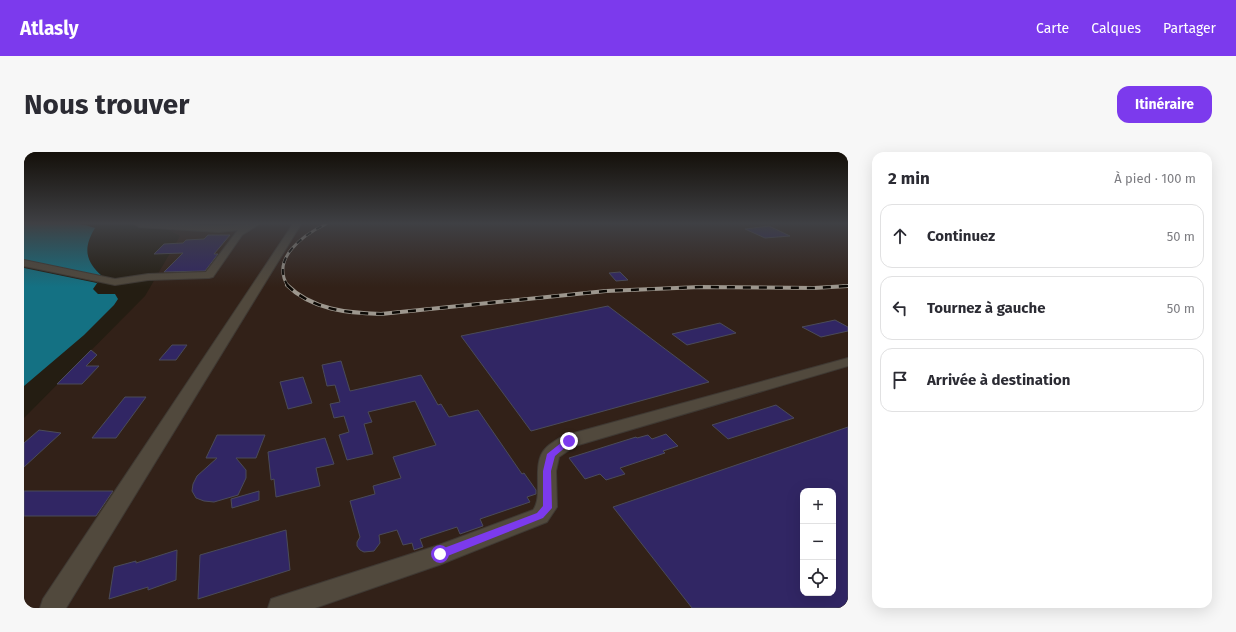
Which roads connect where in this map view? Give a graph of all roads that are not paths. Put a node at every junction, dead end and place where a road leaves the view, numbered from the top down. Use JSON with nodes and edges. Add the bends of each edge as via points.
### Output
{"nodes":[{"id":1,"x":230,"y":245,"type":"edge"},
{"id":2,"x":284,"y":245,"type":"edge"},
{"id":3,"x":24,"y":263,"type":"edge"},
{"id":4,"x":848,"y":362,"type":"edge"},
{"id":5,"x":52,"y":608,"type":"edge"},
{"id":6,"x":280,"y":608,"type":"edge"}],
"edges":[{"from":1,"to":3,"type":"street","via":[[209,275],[148,277],[115,282]]},
{"from":2,"to":5,"type":"street"},
{"from":4,"to":6,"type":"street","via":[[569,441],[551,454],[547,471],[547,508],[540,516],[440,554]]}]}
